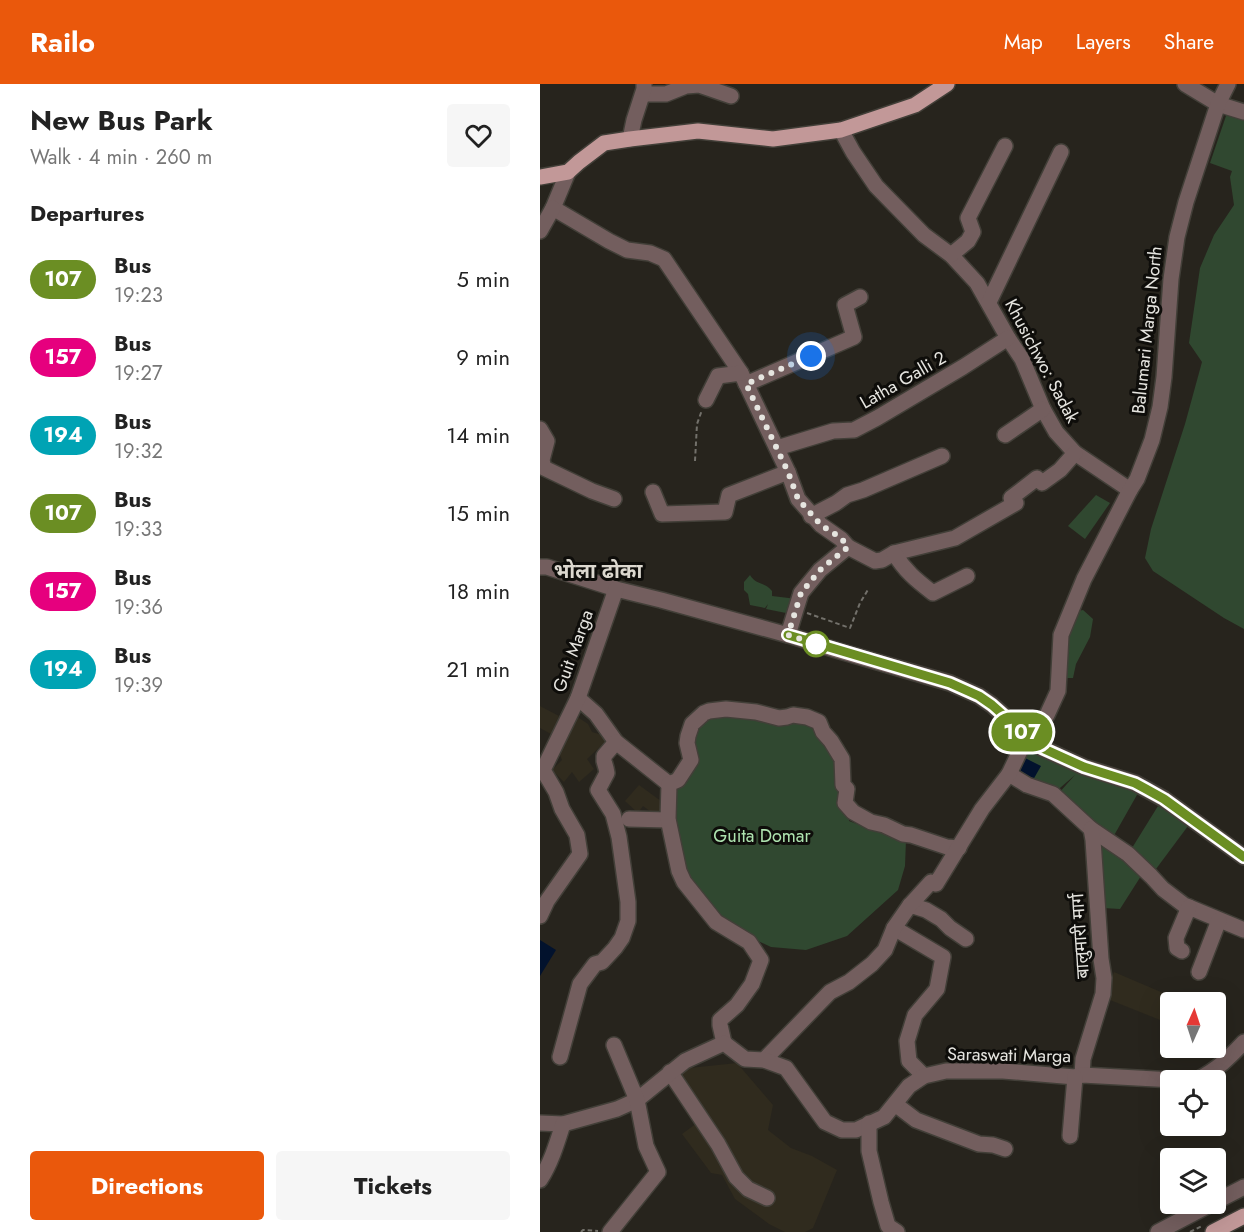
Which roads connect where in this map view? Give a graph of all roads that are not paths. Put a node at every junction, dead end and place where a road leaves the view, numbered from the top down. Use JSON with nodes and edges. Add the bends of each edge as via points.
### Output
{"nodes":[{"id":1,"x":947,"y":84,"type":"edge"},
{"id":2,"x":1185,"y":84,"type":"edge"},
{"id":3,"x":1228,"y":84,"type":"edge"},
{"id":4,"x":644,"y":89,"type":"edge"},
{"id":5,"x":731,"y":96,"type":"dead end"},
{"id":6,"x":1218,"y":104,"type":"junction"},
{"id":7,"x":1244,"y":112,"type":"edge"},
{"id":8,"x":841,"y":130,"type":"junction"},
{"id":9,"x":630,"y":139,"type":"junction"},
{"id":10,"x":1005,"y":146,"type":"dead end"},
{"id":11,"x":1061,"y":152,"type":"dead end"},
{"id":12,"x":568,"y":172,"type":"junction"},
{"id":13,"x":540,"y":177,"type":"edge"},
{"id":14,"x":553,"y":208,"type":"junction"},
{"id":15,"x":540,"y":231,"type":"edge"},
{"id":16,"x":951,"y":255,"type":"junction"},
{"id":17,"x":861,"y":297,"type":"dead end"},
{"id":18,"x":988,"y":302,"type":"junction"},
{"id":19,"x":1008,"y":338,"type":"junction"},
{"id":20,"x":743,"y":379,"type":"junction"},
{"id":21,"x":706,"y":400,"type":"road end"},
{"id":22,"x":1043,"y":409,"type":"junction"},
{"id":23,"x":540,"y":429,"type":"edge"},
{"id":24,"x":1005,"y":435,"type":"dead end"},
{"id":25,"x":777,"y":448,"type":"junction"},
{"id":26,"x":1076,"y":453,"type":"junction"},
{"id":27,"x":942,"y":456,"type":"dead end"},
{"id":28,"x":788,"y":472,"type":"junction"},
{"id":29,"x":1130,"y":490,"type":"junction"},
{"id":30,"x":653,"y":492,"type":"dead end"},
{"id":31,"x":614,"y":499,"type":"dead end"},
{"id":32,"x":811,"y":516,"type":"junction"},
{"id":33,"x":848,"y":547,"type":"junction"},
{"id":34,"x":894,"y":554,"type":"junction"},
{"id":35,"x":542,"y":565,"type":"edge"},
{"id":36,"x":967,"y":576,"type":"dead end"},
{"id":37,"x":616,"y":589,"type":"junction"},
{"id":38,"x":788,"y":635,"type":"junction"},
{"id":39,"x":578,"y":698,"type":"junction"},
{"id":40,"x":1027,"y":736,"type":"junction"},
{"id":41,"x":616,"y":742,"type":"junction"},
{"id":42,"x":1009,"y":774,"type":"junction"},
{"id":43,"x":669,"y":784,"type":"junction"},
{"id":44,"x":629,"y":819,"type":"dead end"},
{"id":45,"x":668,"y":820,"type":"junction"},
{"id":46,"x":1091,"y":829,"type":"junction"},
{"id":47,"x":959,"y":848,"type":"junction"},
{"id":48,"x":1244,"y":857,"type":"edge"},
{"id":49,"x":910,"y":904,"type":"junction"},
{"id":50,"x":1189,"y":907,"type":"junction"},
{"id":51,"x":540,"y":916,"type":"edge"},
{"id":52,"x":1219,"y":920,"type":"junction"},
{"id":53,"x":894,"y":928,"type":"junction"},
{"id":54,"x":1244,"y":930,"type":"edge"},
{"id":55,"x":966,"y":939,"type":"dead end"},
{"id":56,"x":1182,"y":951,"type":"dead end"},
{"id":57,"x":1199,"y":972,"type":"dead end"},
{"id":58,"x":1244,"y":1042,"type":"edge"},
{"id":59,"x":724,"y":1043,"type":"junction"},
{"id":60,"x":614,"y":1045,"type":"dead end"},
{"id":61,"x":560,"y":1057,"type":"dead end"},
{"id":62,"x":764,"y":1060,"type":"junction"},
{"id":63,"x":1215,"y":1070,"type":"edge"},
{"id":64,"x":670,"y":1072,"type":"junction"},
{"id":65,"x":924,"y":1076,"type":"junction"},
{"id":66,"x":1079,"y":1076,"type":"junction"},
{"id":67,"x":1160,"y":1079,"type":"edge"},
{"id":68,"x":637,"y":1100,"type":"junction"},
{"id":69,"x":895,"y":1104,"type":"junction"},
{"id":70,"x":540,"y":1123,"type":"edge"},
{"id":71,"x":869,"y":1123,"type":"junction"},
{"id":72,"x":563,"y":1125,"type":"junction"},
{"id":73,"x":1070,"y":1136,"type":"dead end"},
{"id":74,"x":1005,"y":1149,"type":"dead end"},
{"id":75,"x":540,"y":1180,"type":"edge"},
{"id":76,"x":1244,"y":1187,"type":"edge"},
{"id":77,"x":1226,"y":1197,"type":"edge"},
{"id":78,"x":767,"y":1198,"type":"dead end"},
{"id":79,"x":1193,"y":1214,"type":"edge"},
{"id":80,"x":1244,"y":1216,"type":"edge"},
{"id":81,"x":614,"y":1231,"type":"edge"},
{"id":82,"x":897,"y":1232,"type":"edge"},
{"id":83,"x":1158,"y":1232,"type":"edge"},
{"id":84,"x":1213,"y":1232,"type":"edge"}],
"edges":[{"from":1,"to":8,"type":"main road","via":[[915,105]]},
{"from":2,"to":6,"type":"street"},
{"from":3,"to":6,"type":"street","name":"Balumari Marga North"},
{"from":4,"to":5,"type":"street","via":[[666,94],[699,85]]},
{"from":4,"to":9,"type":"street"},
{"from":6,"to":7,"type":"street"},
{"from":6,"to":29,"type":"street","name":"Balumari Marga North","via":[[1177,237],[1161,407],[1152,440]]},
{"from":8,"to":9,"type":"main road","via":[[772,139],[698,131]]},
{"from":8,"to":16,"type":"street","name":"Khusichwo: Sadak","via":[[876,186],[924,235]]},
{"from":9,"to":12,"type":"main road","via":[[604,143]]},
{"from":10,"to":16,"type":"street","via":[[968,218],[973,232]]},
{"from":11,"to":18,"type":"street"},
{"from":12,"to":13,"type":"main road"},
{"from":12,"to":14,"type":"street"},
{"from":14,"to":15,"type":"street"},
{"from":14,"to":20,"type":"street","via":[[627,250],[664,259]]},
{"from":16,"to":18,"type":"street","name":"Khusichwo: Sadak","via":[[977,283]]},
{"from":17,"to":20,"type":"street","via":[[845,305],[854,337]]},
{"from":18,"to":19,"type":"street","name":"Khusichwo: Sadak"},
{"from":19,"to":22,"type":"street","name":"Khusichwo: Sadak","via":[[1022,359]]},
{"from":19,"to":25,"type":"street","name":"Latha Galli 2","via":[[854,430],[833,431]]},
{"from":20,"to":21,"type":"street","via":[[718,376]]},
{"from":20,"to":25,"type":"street"},
{"from":22,"to":24,"type":"street"},
{"from":22,"to":26,"type":"street","name":"Khusichwo: Sadak","via":[[1056,432]]},
{"from":23,"to":31,"type":"street","via":[[546,441],[544,468]]},
{"from":25,"to":28,"type":"street"},
{"from":26,"to":29,"type":"street","name":"Khusichwo: Sadak"},
{"from":26,"to":34,"type":"street","via":[[1042,483],[1037,478],[1011,498],[1016,503],[955,538]]},
{"from":27,"to":32,"type":"street","via":[[847,495]]},
{"from":28,"to":30,"type":"street","via":[[729,495],[725,512],[662,514]]},
{"from":28,"to":32,"type":"street","via":[[798,499]]},
{"from":29,"to":40,"type":"street","name":"Balumari Marga North","via":[[1084,579],[1062,635],[1058,692],[1047,715]]},
{"from":32,"to":33,"type":"street"},
{"from":33,"to":34,"type":"street","via":[[875,561]]},
{"from":33,"to":38,"type":"street","via":[[820,570],[801,593]]},
{"from":34,"to":36,"type":"street","via":[[932,596]]},
{"from":35,"to":37,"type":"street"},
{"from":37,"to":38,"type":"street"},
{"from":37,"to":39,"type":"street","name":"Guit Marga"},
{"from":38,"to":40,"type":"street","via":[[950,683],[986,700]]},
{"from":39,"to":41,"type":"street","via":[[596,714]]},
{"from":39,"to":51,"type":"street","name":"Guit Marga","via":[[543,770],[577,835],[580,854]]},
{"from":40,"to":42,"type":"street","name":"Balumari Marga North"},
{"from":40,"to":48,"type":"street","via":[[1042,748],[1135,783],[1164,799]]},
{"from":41,"to":43,"type":"street"},
{"from":41,"to":61,"type":"street","via":[[604,756],[607,773],[598,790],[613,814],[619,837],[628,921],[615,948],[595,964],[580,984]]},
{"from":42,"to":46,"type":"street","via":[[1053,795]]},
{"from":42,"to":47,"type":"street","name":"Balumari Marga North"},
{"from":43,"to":45,"type":"street"},
{"from":43,"to":47,"type":"street","via":[[678,780],[691,760],[688,736],[692,724],[704,713],[726,709],[779,718],[807,717],[819,722],[842,759],[845,803],[853,812],[903,834]]},
{"from":44,"to":45,"type":"street"},
{"from":45,"to":59,"type":"street","via":[[684,882],[716,922],[749,942],[760,960],[752,984],[720,1020]]},
{"from":46,"to":50,"type":"street","via":[[1128,854],[1163,889]]},
{"from":46,"to":66,"type":"street","name":"बालुमारी मार्ग","via":[[1104,978],[1103,995]]},
{"from":47,"to":49,"type":"street","name":"Balumari Marga North","via":[[936,884],[931,882]]},
{"from":49,"to":53,"type":"street"},
{"from":49,"to":55,"type":"street","via":[[926,910]]},
{"from":50,"to":52,"type":"street"},
{"from":50,"to":56,"type":"street","via":[[1176,938],[1177,948]]},
{"from":52,"to":54,"type":"street"},
{"from":52,"to":57,"type":"street"},
{"from":53,"to":62,"type":"street","via":[[885,950],[872,964],[830,992]]},
{"from":53,"to":65,"type":"street","via":[[942,957],[937,989],[915,1015],[907,1041],[909,1061]]},
{"from":58,"to":63,"type":"street"},
{"from":59,"to":62,"type":"street","name":"Saraswati Marga","via":[[745,1059]]},
{"from":59,"to":64,"type":"street"},
{"from":60,"to":68,"type":"street"},
{"from":62,"to":71,"type":"street","name":"Saraswati Marga","via":[[786,1068],[825,1122],[842,1130],[856,1130]]},
{"from":64,"to":68,"type":"street"},
{"from":64,"to":78,"type":"street","via":[[736,1177],[748,1189]]},
{"from":65,"to":66,"type":"street","name":"Saraswati Marga","via":[[946,1071]]},
{"from":65,"to":69,"type":"street","name":"Saraswati Marga","via":[[909,1086]]},
{"from":66,"to":67,"type":"street","name":"Saraswati Marga"},
{"from":66,"to":73,"type":"street","name":"बालुमारी मार्ग"},
{"from":68,"to":72,"type":"street"},
{"from":68,"to":81,"type":"street","via":[[646,1146],[658,1173]]},
{"from":69,"to":71,"type":"street","name":"Saraswati Marga","via":[[884,1117]]},
{"from":69,"to":74,"type":"street","via":[[916,1120],[979,1144]]},
{"from":70,"to":72,"type":"street"},
{"from":71,"to":82,"type":"street","via":[[869,1151],[881,1202],[888,1226]]},
{"from":72,"to":75,"type":"street"},
{"from":76,"to":77,"type":"street"},
{"from":79,"to":83,"type":"street"},
{"from":80,"to":84,"type":"main road"}]}
